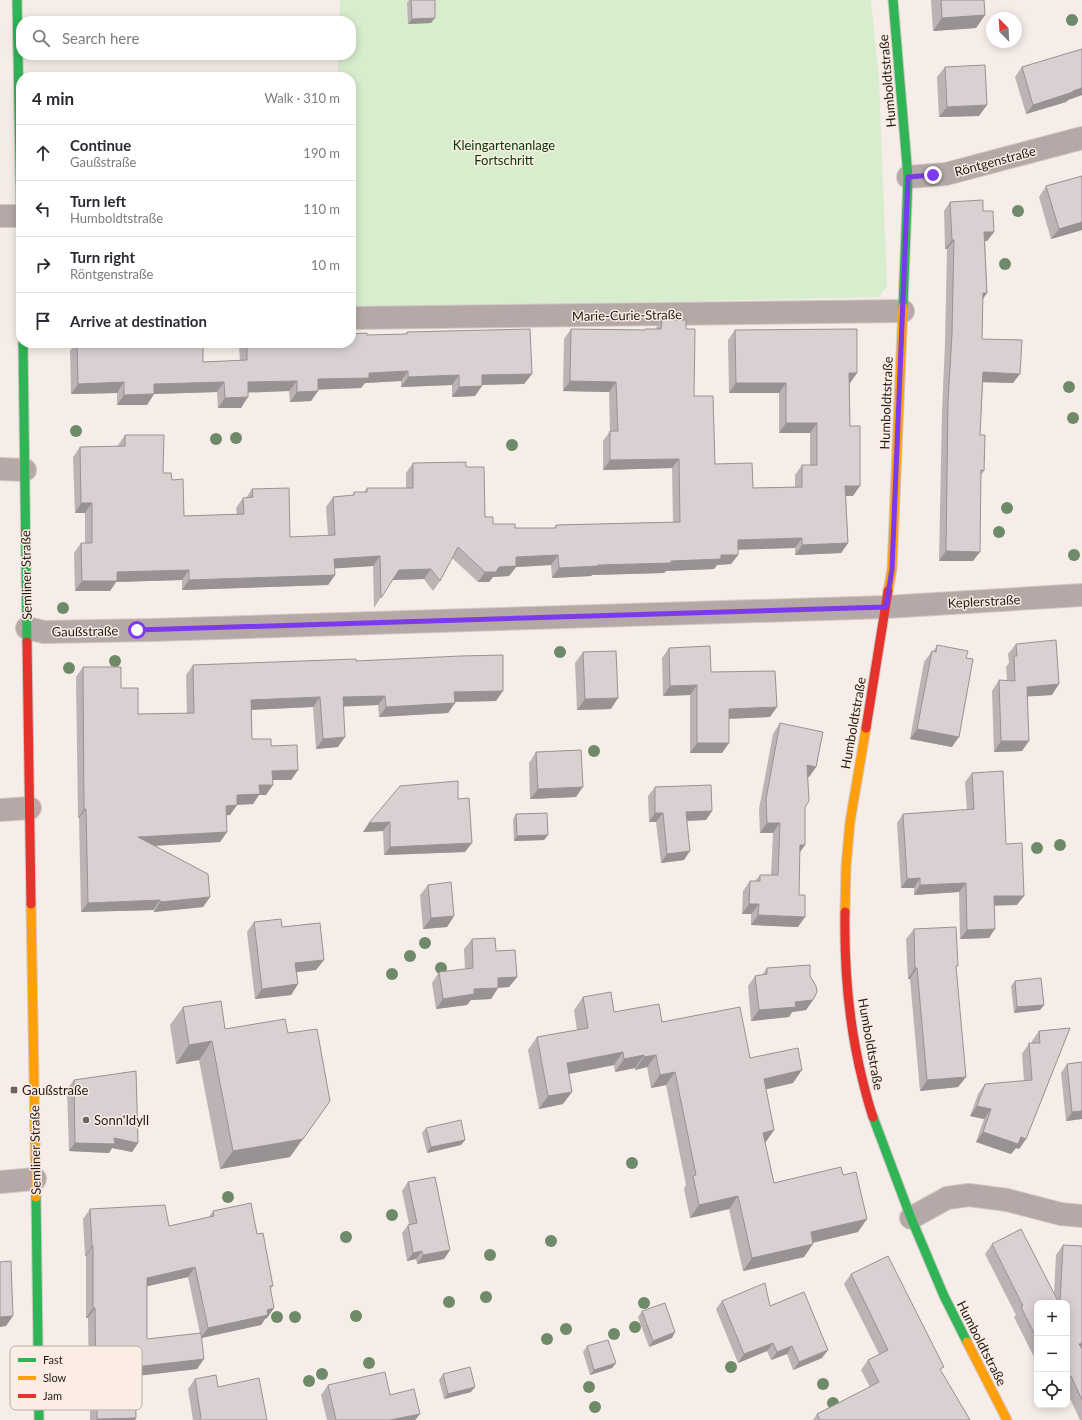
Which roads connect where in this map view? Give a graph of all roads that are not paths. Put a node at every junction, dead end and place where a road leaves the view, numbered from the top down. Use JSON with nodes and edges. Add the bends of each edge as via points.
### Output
{"nodes":[{"id":1,"x":17,"y":0,"type":"edge"},
{"id":2,"x":893,"y":0,"type":"edge"},
{"id":3,"x":17,"y":16,"type":"edge"},
{"id":4,"x":18,"y":60,"type":"edge"},
{"id":5,"x":18,"y":72,"type":"edge"},
{"id":6,"x":1082,"y":138,"type":"edge"},
{"id":7,"x":908,"y":177,"type":"junction"},
{"id":8,"x":0,"y":216,"type":"edge"},
{"id":9,"x":16,"y":216,"type":"edge"},
{"id":10,"x":902,"y":311,"type":"junction"},
{"id":11,"x":356,"y":318,"type":"edge"},
{"id":12,"x":23,"y":348,"type":"edge"},
{"id":13,"x":0,"y":469,"type":"edge"},
{"id":14,"x":25,"y":470,"type":"junction"},
{"id":15,"x":1082,"y":595,"type":"edge"},
{"id":16,"x":886,"y":607,"type":"junction"},
{"id":17,"x":27,"y":628,"type":"junction"},
{"id":18,"x":30,"y":808,"type":"junction"},
{"id":19,"x":0,"y":810,"type":"edge"},
{"id":20,"x":35,"y":1179,"type":"junction"},
{"id":21,"x":0,"y":1182,"type":"edge"},
{"id":22,"x":1082,"y":1216,"type":"edge"},
{"id":23,"x":911,"y":1218,"type":"junction"},
{"id":24,"x":38,"y":1346,"type":"edge"},
{"id":25,"x":39,"y":1410,"type":"edge"},
{"id":26,"x":39,"y":1420,"type":"edge"},
{"id":27,"x":1007,"y":1420,"type":"edge"}],
"edges":[{"from":1,"to":3,"type":"street"},
{"from":2,"to":7,"type":"street","name":"Humboldtstraße"},
{"from":4,"to":5,"type":"street"},
{"from":6,"to":7,"type":"street","name":"Röntgenstraße","via":[[946,174]]},
{"from":7,"to":10,"type":"street","name":"Humboldtstraße"},
{"from":8,"to":9,"type":"street"},
{"from":10,"to":11,"type":"street","name":"Marie-Curie-Straße"},
{"from":10,"to":16,"type":"street","name":"Humboldtstraße","via":[[892,569]]},
{"from":12,"to":14,"type":"street","name":"Semliner Straße"},
{"from":13,"to":14,"type":"street"},
{"from":14,"to":17,"type":"street","name":"Semliner Straße"},
{"from":15,"to":16,"type":"street","name":"Keplerstraße"},
{"from":16,"to":17,"type":"street","name":"Gaußstraße","via":[[153,630],[44,632]]},
{"from":16,"to":23,"type":"street","name":"Humboldtstraße","via":[[850,822],[845,931],[849,1008],[857,1058],[871,1112]]},
{"from":17,"to":18,"type":"street","name":"Semliner Straße"},
{"from":18,"to":19,"type":"street"},
{"from":18,"to":20,"type":"street","name":"Semliner Straße"},
{"from":20,"to":21,"type":"street"},
{"from":20,"to":24,"type":"street","name":"Semliner Straße"},
{"from":22,"to":23,"type":"street","via":[[1061,1214],[1007,1200],[969,1195],[947,1198]]},
{"from":23,"to":27,"type":"street","name":"Humboldtstraße","via":[[944,1296]]},
{"from":25,"to":26,"type":"street","name":"Semliner Straße"}]}
